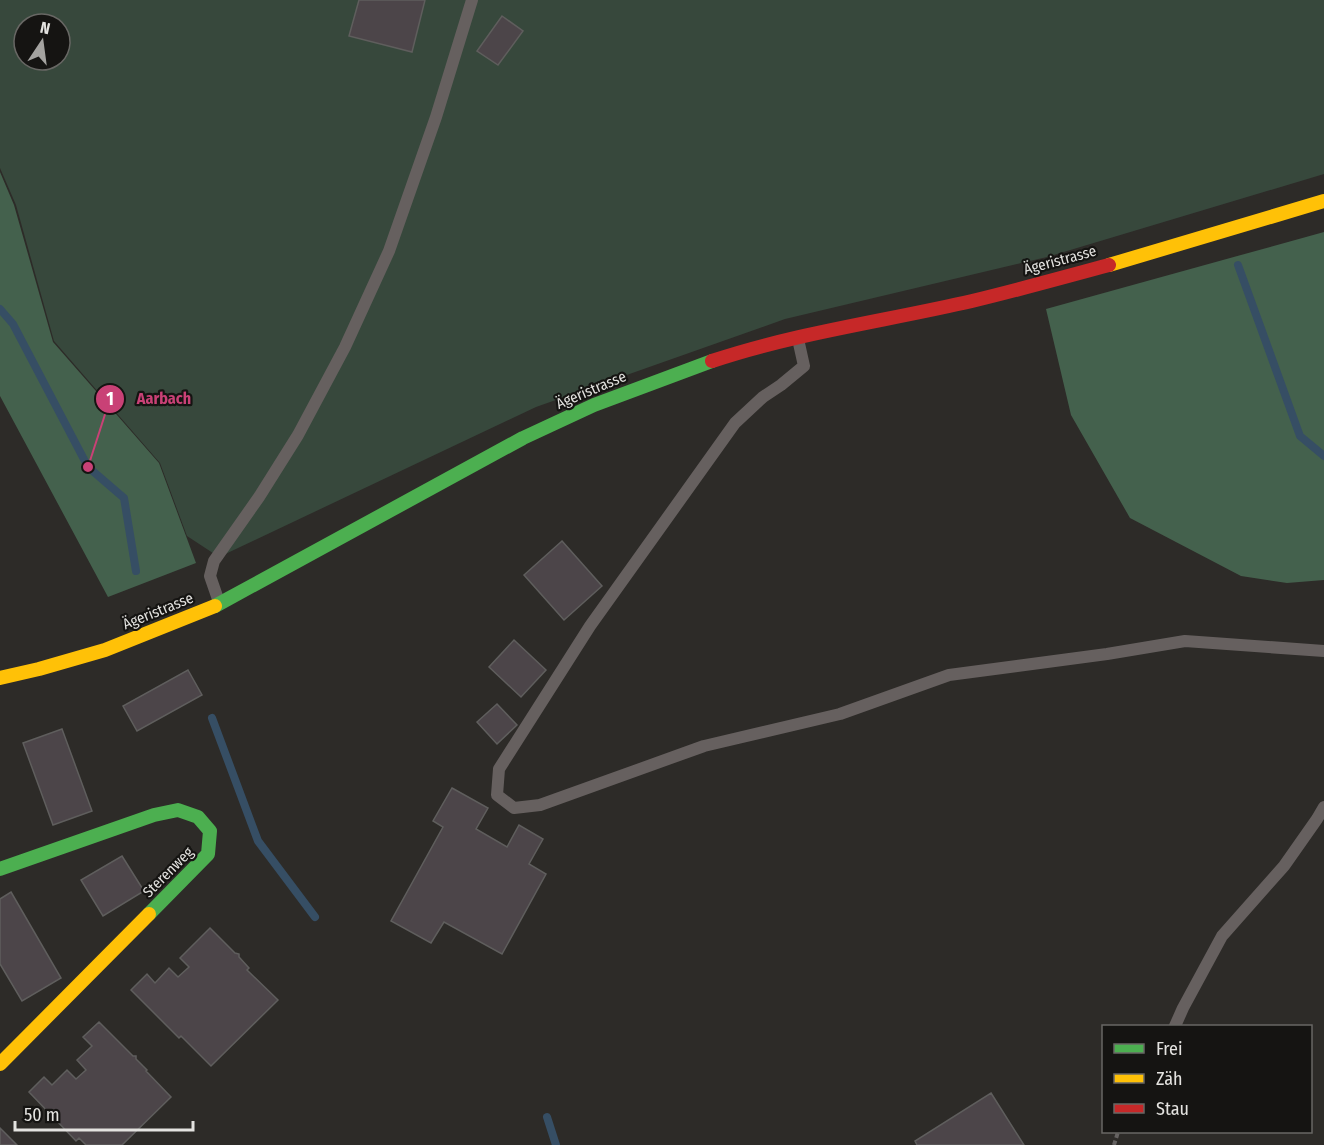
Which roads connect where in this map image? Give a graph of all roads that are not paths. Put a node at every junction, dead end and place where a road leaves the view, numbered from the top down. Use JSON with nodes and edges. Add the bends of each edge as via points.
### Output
{"nodes":[{"id":1,"x":472,"y":0,"type":"edge"},
{"id":2,"x":1324,"y":201,"type":"edge"},
{"id":3,"x":798,"y":338,"type":"junction"},
{"id":4,"x":220,"y":604,"type":"junction"},
{"id":5,"x":1324,"y":651,"type":"edge"},
{"id":6,"x":0,"y":678,"type":"edge"},
{"id":7,"x":1324,"y":807,"type":"edge"},
{"id":8,"x":0,"y":870,"type":"edge"},
{"id":9,"x":1175,"y":1025,"type":"edge"},
{"id":10,"x":0,"y":1064,"type":"edge"}],
"edges":[{"from":1,"to":4,"type":"lane","via":[[389,251],[345,347],[298,435],[214,561],[210,576]]},
{"from":2,"to":3,"type":"main road","name":"Ägeristrasse","via":[[1139,257],[972,301]]},
{"from":3,"to":4,"type":"main road","name":"Ägeristrasse","via":[[678,373],[594,405],[523,438]]},
{"from":3,"to":5,"type":"lane","via":[[804,366],[735,423],[590,626],[499,769],[497,795],[514,808],[540,805],[704,746],[840,714],[949,675],[1185,641]]},
{"from":4,"to":6,"type":"main road","name":"Ägeristrasse","via":[[105,650]]},
{"from":7,"to":9,"type":"lane","via":[[1284,866],[1222,936]]},
{"from":8,"to":10,"type":"main road","name":"Sterenweg","via":[[178,810],[198,817],[210,831],[208,854]]}]}
